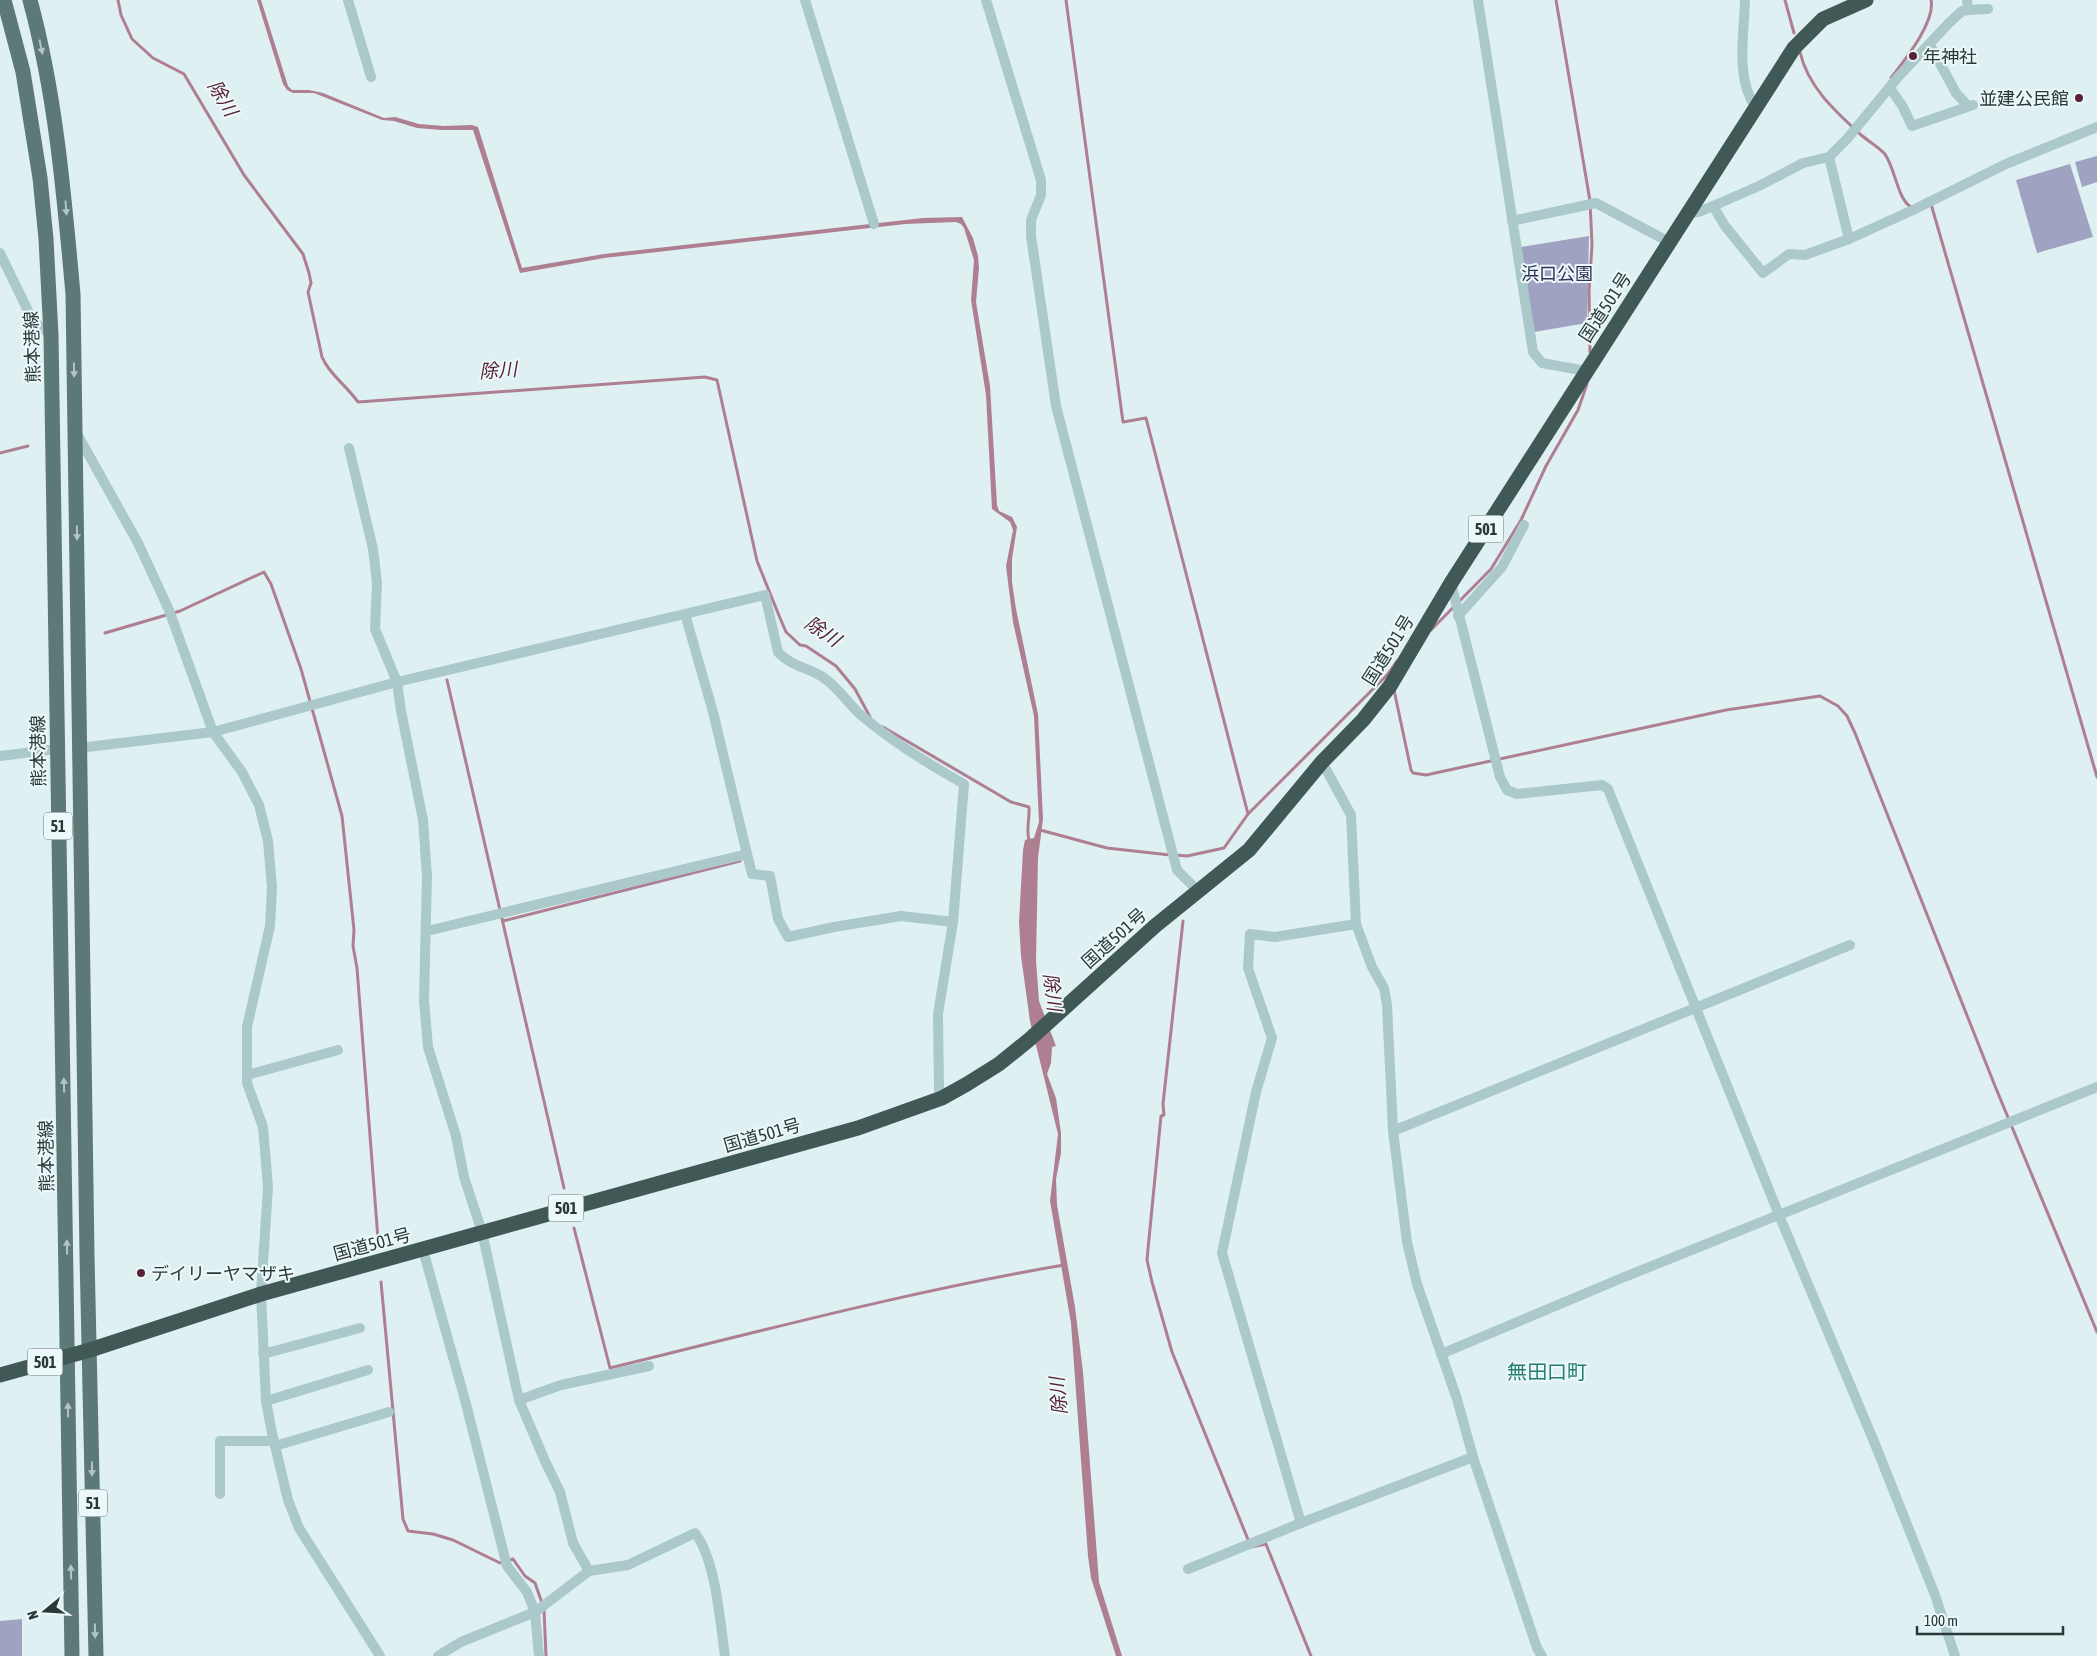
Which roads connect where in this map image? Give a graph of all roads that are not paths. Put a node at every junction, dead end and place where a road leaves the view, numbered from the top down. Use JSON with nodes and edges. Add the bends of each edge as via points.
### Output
{"nodes":[{"id":1,"x":4,"y":0,"type":"edge"},
{"id":2,"x":348,"y":0,"type":"edge"},
{"id":3,"x":805,"y":0,"type":"edge"},
{"id":4,"x":986,"y":0,"type":"edge"},
{"id":5,"x":1478,"y":0,"type":"edge"},
{"id":6,"x":1745,"y":0,"type":"edge"},
{"id":7,"x":1866,"y":0,"type":"edge"},
{"id":8,"x":32,"y":5,"type":"edge"},
{"id":9,"x":1967,"y":5,"type":"edge"},
{"id":10,"x":1988,"y":9,"type":"dead end"},
{"id":11,"x":9,"y":18,"type":"junction"},
{"id":12,"x":1930,"y":45,"type":"junction"},
{"id":13,"x":372,"y":77,"type":"dead end"},
{"id":14,"x":1890,"y":88,"type":"junction"},
{"id":15,"x":1756,"y":108,"type":"junction"},
{"id":16,"x":2097,"y":127,"type":"edge"},
{"id":17,"x":1829,"y":156,"type":"junction"},
{"id":18,"x":1713,"y":206,"type":"junction"},
{"id":19,"x":1690,"y":213,"type":"junction"},
{"id":20,"x":1512,"y":221,"type":"junction"},
{"id":21,"x":874,"y":224,"type":"dead end"},
{"id":22,"x":1849,"y":239,"type":"junction"},
{"id":23,"x":1669,"y":242,"type":"junction"},
{"id":24,"x":0,"y":253,"type":"edge"},
{"id":25,"x":51,"y":335,"type":"junction"},
{"id":26,"x":1586,"y":371,"type":"junction"},
{"id":27,"x":76,"y":431,"type":"junction"},
{"id":28,"x":349,"y":448,"type":"dead end"},
{"id":29,"x":1524,"y":525,"type":"dead end"},
{"id":30,"x":1451,"y":583,"type":"junction"},
{"id":31,"x":684,"y":614,"type":"junction"},
{"id":32,"x":1458,"y":616,"type":"junction"},
{"id":33,"x":397,"y":682,"type":"junction"},
{"id":34,"x":213,"y":732,"type":"junction"},
{"id":35,"x":79,"y":748,"type":"junction"},
{"id":36,"x":57,"y":749,"type":"junction"},
{"id":37,"x":0,"y":756,"type":"edge"},
{"id":38,"x":1322,"y":762,"type":"junction"},
{"id":39,"x":747,"y":854,"type":"junction"},
{"id":40,"x":1198,"y":891,"type":"junction"},
{"id":41,"x":953,"y":922,"type":"junction"},
{"id":42,"x":1356,"y":924,"type":"junction"},
{"id":43,"x":427,"y":931,"type":"junction"},
{"id":44,"x":1850,"y":945,"type":"dead end"},
{"id":45,"x":1696,"y":1007,"type":"junction"},
{"id":46,"x":338,"y":1050,"type":"dead end"},
{"id":47,"x":247,"y":1076,"type":"junction"},
{"id":48,"x":2097,"y":1086,"type":"edge"},
{"id":49,"x":942,"y":1098,"type":"junction"},
{"id":50,"x":1393,"y":1131,"type":"junction"},
{"id":51,"x":1779,"y":1215,"type":"junction"},
{"id":52,"x":482,"y":1232,"type":"junction"},
{"id":53,"x":423,"y":1250,"type":"junction"},
{"id":54,"x":261,"y":1294,"type":"junction"},
{"id":55,"x":360,"y":1328,"type":"dead end"},
{"id":56,"x":90,"y":1350,"type":"junction"},
{"id":57,"x":263,"y":1354,"type":"junction"},
{"id":58,"x":1441,"y":1354,"type":"junction"},
{"id":59,"x":67,"y":1356,"type":"junction"},
{"id":60,"x":649,"y":1366,"type":"dead end"},
{"id":61,"x":368,"y":1370,"type":"dead end"},
{"id":62,"x":0,"y":1375,"type":"edge"},
{"id":63,"x":519,"y":1400,"type":"junction"},
{"id":64,"x":266,"y":1401,"type":"junction"},
{"id":65,"x":389,"y":1412,"type":"dead end"},
{"id":66,"x":274,"y":1444,"type":"junction"},
{"id":67,"x":1473,"y":1458,"type":"junction"},
{"id":68,"x":220,"y":1494,"type":"dead end"},
{"id":69,"x":1301,"y":1523,"type":"junction"},
{"id":70,"x":94,"y":1530,"type":"junction"},
{"id":71,"x":70,"y":1531,"type":"junction"},
{"id":72,"x":1188,"y":1569,"type":"dead end"},
{"id":73,"x":589,"y":1572,"type":"junction"},
{"id":74,"x":535,"y":1612,"type":"junction"},
{"id":75,"x":72,"y":1656,"type":"edge"},
{"id":76,"x":96,"y":1656,"type":"edge"},
{"id":77,"x":380,"y":1656,"type":"edge"},
{"id":78,"x":438,"y":1656,"type":"edge"},
{"id":79,"x":539,"y":1656,"type":"edge"},
{"id":80,"x":725,"y":1656,"type":"edge"},
{"id":81,"x":1542,"y":1656,"type":"edge"},
{"id":82,"x":1955,"y":1656,"type":"edge"}],
"edges":[{"from":1,"to":11,"type":"main road","name":"熊本港線","number":"51"},
{"from":2,"to":13,"type":"street"},
{"from":3,"to":21,"type":"street"},
{"from":4,"to":40,"type":"street","via":[[1041,180],[1040,195],[1031,220],[1031,236],[1056,406],[1177,870]]},
{"from":5,"to":20,"type":"street"},
{"from":6,"to":15,"type":"street","via":[[1742,62],[1745,88]]},
{"from":7,"to":15,"type":"highway","name":"国道501号","number":"501","via":[[1836,12],[1812,28],[1794,48]]},
{"from":8,"to":11,"type":"main road"},
{"from":8,"to":27,"type":"main road","number":"51","one_way":true,"via":[[45,66],[65,199],[73,294]]},
{"from":9,"to":10,"type":"street"},
{"from":9,"to":12,"type":"street"},
{"from":11,"to":25,"type":"main road","name":"熊本港線","number":"51","via":[[23,72],[40,178]]},
{"from":12,"to":14,"type":"street"},
{"from":12,"to":14,"type":"street","via":[[1956,93],[1970,105],[1912,126]]},
{"from":14,"to":17,"type":"street","via":[[1848,139]]},
{"from":15,"to":19,"type":"highway","name":"国道501号","number":"501"},
{"from":16,"to":22,"type":"street","via":[[2006,164]]},
{"from":17,"to":18,"type":"street","via":[[1803,163]]},
{"from":17,"to":22,"type":"street"},
{"from":18,"to":19,"type":"street"},
{"from":18,"to":22,"type":"street","via":[[1763,273],[1789,254],[1805,255]]},
{"from":19,"to":23,"type":"highway","name":"国道501号","number":"501"},
{"from":20,"to":23,"type":"street","via":[[1596,203]]},
{"from":20,"to":26,"type":"street","via":[[1533,352],[1542,363]]},
{"from":23,"to":26,"type":"highway","name":"国道501号","number":"501"},
{"from":24,"to":25,"type":"street","via":[[33,321]]},
{"from":25,"to":36,"type":"main road","name":"熊本港線","number":"51"},
{"from":26,"to":30,"type":"highway","name":"国道501号","number":"501"},
{"from":27,"to":34,"type":"street","via":[[138,543],[169,610]]},
{"from":27,"to":35,"type":"main road","number":"51","one_way":true},
{"from":28,"to":33,"type":"street","via":[[373,549],[377,583],[375,629]]},
{"from":29,"to":32,"type":"street","via":[[1502,567]]},
{"from":30,"to":32,"type":"street"},
{"from":30,"to":38,"type":"highway","name":"国道501号","number":"501","via":[[1390,686],[1363,720]]},
{"from":31,"to":33,"type":"street"},
{"from":31,"to":39,"type":"street","via":[[713,712]]},
{"from":31,"to":41,"type":"street","via":[[765,595],[778,652],[783,658],[825,678],[886,735],[964,784]]},
{"from":32,"to":45,"type":"street","via":[[1500,777],[1508,790],[1517,794],[1602,785],[1608,790]]},
{"from":33,"to":34,"type":"street"},
{"from":33,"to":43,"type":"street","via":[[423,820]]},
{"from":34,"to":35,"type":"street"},
{"from":34,"to":47,"type":"street","via":[[242,772],[259,805],[270,860],[270,926],[247,1027]]},
{"from":35,"to":56,"type":"main road","number":"51"},
{"from":36,"to":37,"type":"street"},
{"from":59,"to":36,"type":"main road","name":"熊本港線","number":"51","one_way":true},
{"from":38,"to":40,"type":"highway","name":"国道501号","number":"501","via":[[1249,850]]},
{"from":38,"to":42,"type":"street","via":[[1351,815]]},
{"from":39,"to":41,"type":"street","via":[[752,874],[770,876],[778,919],[788,936],[901,916]]},
{"from":39,"to":43,"type":"street"},
{"from":40,"to":49,"type":"highway","name":"国道501号","number":"501","via":[[1030,1039],[999,1064]]},
{"from":41,"to":49,"type":"street","via":[[938,1014],[939,1090]]},
{"from":42,"to":50,"type":"street","via":[[1372,967],[1384,988]]},
{"from":42,"to":69,"type":"street","via":[[1275,937],[1250,934],[1248,968],[1272,1038],[1256,1092],[1222,1253]]},
{"from":43,"to":52,"type":"street","via":[[424,1001],[428,1047]]},
{"from":44,"to":45,"type":"street"},
{"from":45,"to":50,"type":"street"},
{"from":45,"to":51,"type":"street"},
{"from":46,"to":47,"type":"street"},
{"from":47,"to":54,"type":"street","via":[[263,1127],[268,1187]]},
{"from":48,"to":51,"type":"street"},
{"from":49,"to":52,"type":"highway","name":"国道501号","number":"501","via":[[858,1128]]},
{"from":50,"to":58,"type":"street","via":[[1407,1242],[1417,1284]]},
{"from":51,"to":58,"type":"street"},
{"from":51,"to":82,"type":"street","via":[[1931,1586]]},
{"from":52,"to":53,"type":"highway","name":"国道501号","number":"501"},
{"from":52,"to":63,"type":"street"},
{"from":53,"to":54,"type":"highway","name":"国道501号","number":"501"},
{"from":53,"to":74,"type":"street","via":[[507,1566],[527,1592]]},
{"from":54,"to":56,"type":"highway","name":"国道501号","number":"501"},
{"from":54,"to":57,"type":"street"},
{"from":55,"to":57,"type":"street"},
{"from":56,"to":59,"type":"highway","name":"国道501号","number":"501"},
{"from":56,"to":70,"type":"main road","number":"51","one_way":true},
{"from":57,"to":64,"type":"street"},
{"from":58,"to":67,"type":"street"},
{"from":59,"to":62,"type":"highway","name":"国道501号","number":"501"},
{"from":71,"to":59,"type":"main road","name":"熊本港線","number":"51","one_way":true},
{"from":60,"to":63,"type":"street","via":[[562,1385]]},
{"from":61,"to":64,"type":"street"},
{"from":63,"to":73,"type":"street","via":[[560,1492],[573,1543]]},
{"from":64,"to":66,"type":"street"},
{"from":65,"to":66,"type":"street"},
{"from":66,"to":68,"type":"street","via":[[220,1441]]},
{"from":66,"to":77,"type":"street","via":[[288,1500],[299,1528]]},
{"from":67,"to":69,"type":"street"},
{"from":67,"to":81,"type":"street"},
{"from":69,"to":72,"type":"street"},
{"from":70,"to":71,"type":"main road"},
{"from":70,"to":76,"type":"main road","number":"51","one_way":true},
{"from":75,"to":71,"type":"main road","name":"熊本港線","number":"51","one_way":true},
{"from":73,"to":74,"type":"street"},
{"from":73,"to":80,"type":"street","via":[[628,1565],[695,1533],[702,1542],[709,1563]]},
{"from":74,"to":78,"type":"street","via":[[461,1642]]},
{"from":74,"to":79,"type":"street"}]}
